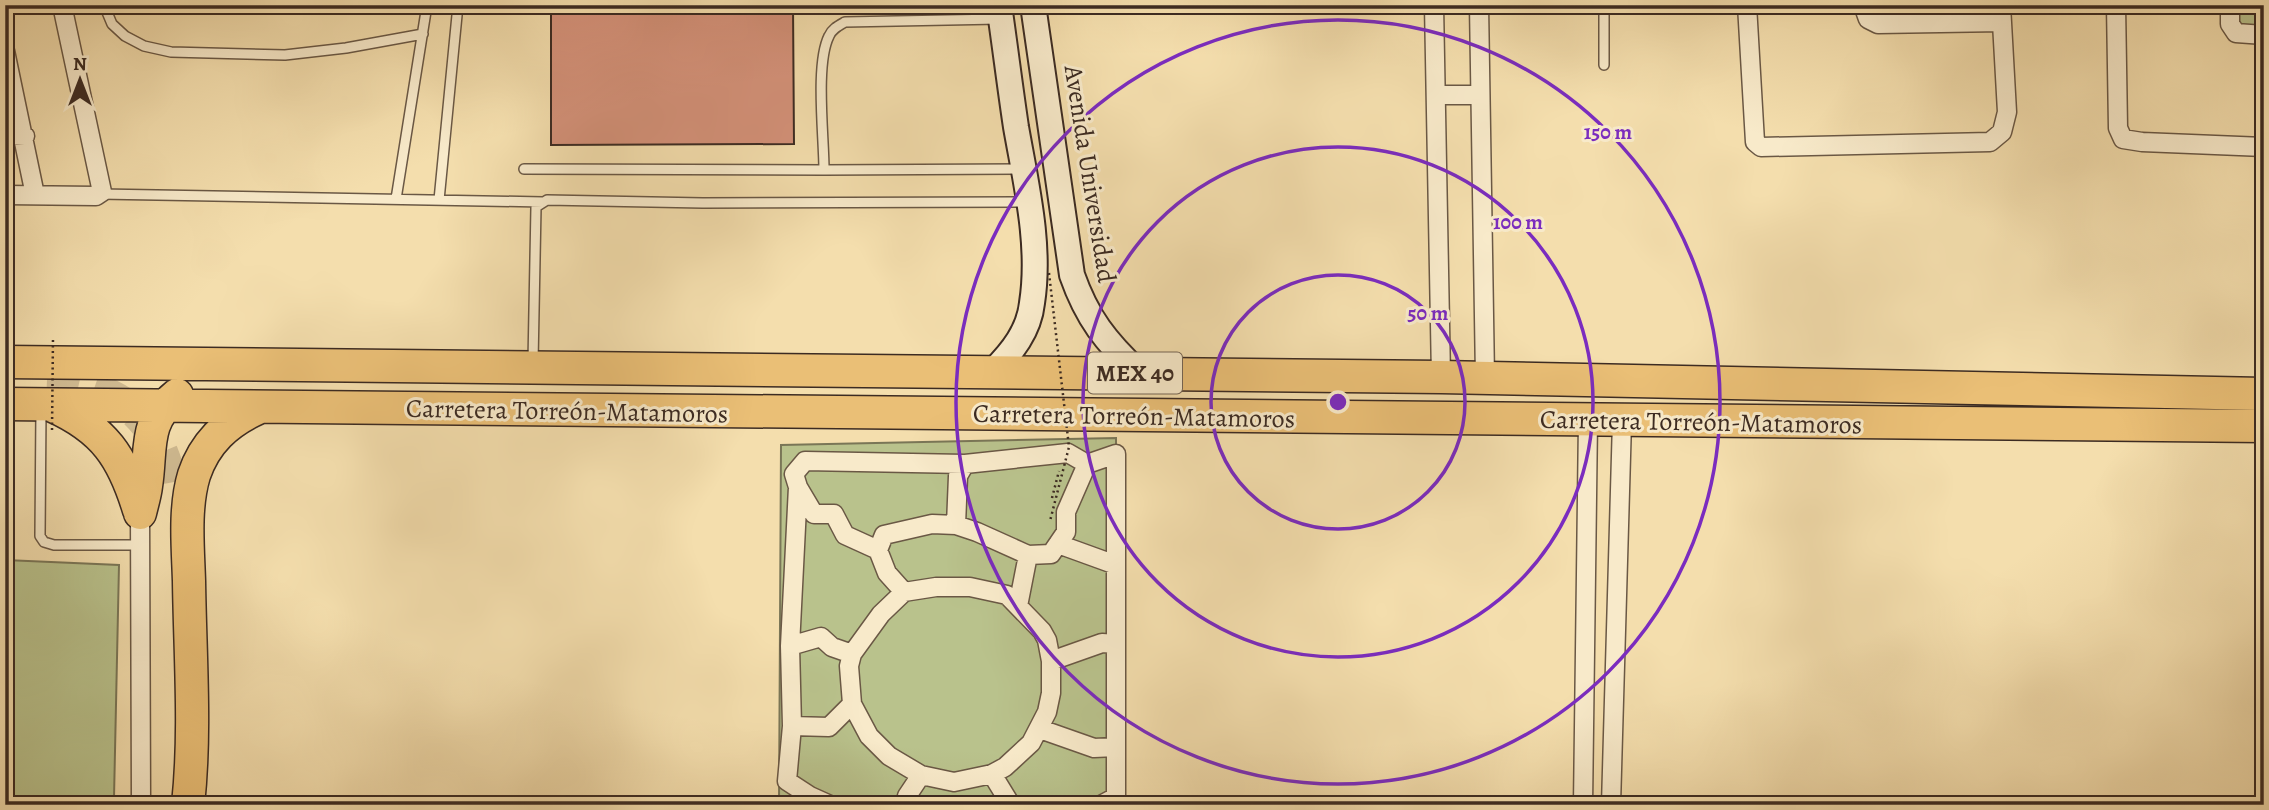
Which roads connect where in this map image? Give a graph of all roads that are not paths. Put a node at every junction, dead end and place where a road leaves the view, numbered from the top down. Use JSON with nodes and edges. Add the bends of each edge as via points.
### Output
{"nodes":[{"id":1,"x":62,"y":5,"type":"edge"},
{"id":2,"x":104,"y":5,"type":"edge"},
{"id":3,"x":427,"y":5,"type":"edge"},
{"id":4,"x":458,"y":5,"type":"edge"},
{"id":5,"x":1033,"y":5,"type":"edge"},
{"id":6,"x":1434,"y":5,"type":"edge"},
{"id":7,"x":1479,"y":5,"type":"edge"},
{"id":8,"x":1604,"y":5,"type":"edge"},
{"id":9,"x":1746,"y":5,"type":"edge"},
{"id":10,"x":1863,"y":5,"type":"edge"},
{"id":11,"x":2116,"y":5,"type":"edge"},
{"id":12,"x":2230,"y":5,"type":"edge"},
{"id":13,"x":1000,"y":12,"type":"edge"},
{"id":14,"x":2001,"y":14,"type":"edge"},
{"id":15,"x":423,"y":34,"type":"junction"},
{"id":16,"x":2264,"y":35,"type":"edge"},
{"id":17,"x":5,"y":51,"type":"edge"},
{"id":18,"x":1604,"y":65,"type":"dead end"},
{"id":19,"x":1436,"y":95,"type":"junction"},
{"id":20,"x":1480,"y":95,"type":"junction"},
{"id":21,"x":1051,"y":124,"type":"junction"},
{"id":22,"x":1017,"y":128,"type":"junction"},
{"id":23,"x":5,"y":135,"type":"edge"},
{"id":24,"x":24,"y":136,"type":"junction"},
{"id":25,"x":2264,"y":147,"type":"edge"},
{"id":26,"x":524,"y":169,"type":"dead end"},
{"id":27,"x":824,"y":170,"type":"junction"},
{"id":28,"x":1024,"y":170,"type":"junction"},
{"id":29,"x":100,"y":194,"type":"junction"},
{"id":30,"x":5,"y":195,"type":"edge"},
{"id":31,"x":35,"y":195,"type":"junction"},
{"id":32,"x":396,"y":199,"type":"junction"},
{"id":33,"x":439,"y":200,"type":"junction"},
{"id":34,"x":542,"y":202,"type":"junction"},
{"id":35,"x":1028,"y":202,"type":"junction"},
{"id":36,"x":5,"y":362,"type":"edge"},
{"id":37,"x":436,"y":365,"type":"junction"},
{"id":38,"x":533,"y":366,"type":"junction"},
{"id":39,"x":993,"y":371,"type":"junction"},
{"id":40,"x":1139,"y":373,"type":"junction"},
{"id":41,"x":1441,"y":377,"type":"junction"},
{"id":42,"x":5,"y":379,"type":"edge"},
{"id":43,"x":1485,"y":379,"type":"junction"},
{"id":44,"x":2264,"y":384,"type":"edge"},
{"id":45,"x":2200,"y":394,"type":"junction"},
{"id":46,"x":2264,"y":394,"type":"edge"},
{"id":47,"x":5,"y":404,"type":"edge"},
{"id":48,"x":47,"y":405,"type":"junction"},
{"id":49,"x":164,"y":406,"type":"junction"},
{"id":50,"x":259,"y":408,"type":"junction"},
{"id":51,"x":1588,"y":421,"type":"junction"},
{"id":52,"x":1622,"y":421,"type":"junction"},
{"id":53,"x":2264,"y":426,"type":"edge"},
{"id":54,"x":2231,"y":427,"type":"junction"},
{"id":55,"x":2264,"y":440,"type":"edge"},
{"id":56,"x":965,"y":464,"type":"junction"},
{"id":57,"x":1087,"y":464,"type":"junction"},
{"id":58,"x":172,"y":484,"type":"tunnel mouth"},
{"id":59,"x":799,"y":487,"type":"junction"},
{"id":60,"x":140,"y":513,"type":"junction"},
{"id":61,"x":956,"y":525,"type":"junction"},
{"id":62,"x":1058,"y":544,"type":"junction"},
{"id":63,"x":142,"y":545,"type":"junction"},
{"id":64,"x":878,"y":550,"type":"junction"},
{"id":65,"x":1028,"y":555,"type":"junction"},
{"id":66,"x":1116,"y":565,"type":"junction"},
{"id":67,"x":904,"y":592,"type":"junction"},
{"id":68,"x":1018,"y":606,"type":"junction"},
{"id":69,"x":1116,"y":644,"type":"junction"},
{"id":70,"x":790,"y":646,"type":"junction"},
{"id":71,"x":852,"y":654,"type":"junction"},
{"id":72,"x":1051,"y":661,"type":"junction"},
{"id":73,"x":852,"y":704,"type":"junction"},
{"id":74,"x":792,"y":726,"type":"junction"},
{"id":75,"x":1040,"y":729,"type":"junction"},
{"id":76,"x":1116,"y":747,"type":"junction"},
{"id":77,"x":992,"y":774,"type":"junction"},
{"id":78,"x":921,"y":775,"type":"junction"},
{"id":79,"x":141,"y":805,"type":"edge"},
{"id":80,"x":171,"y":805,"type":"edge"},
{"id":81,"x":188,"y":805,"type":"edge"},
{"id":82,"x":830,"y":805,"type":"edge"},
{"id":83,"x":906,"y":805,"type":"edge"},
{"id":84,"x":1011,"y":805,"type":"edge"},
{"id":85,"x":1101,"y":805,"type":"edge"},
{"id":86,"x":1583,"y":805,"type":"edge"},
{"id":87,"x":1611,"y":805,"type":"edge"}],
"edges":[{"from":1,"to":29,"type":"street"},
{"from":2,"to":15,"type":"lane","via":[[112,24],[125,36],[171,52],[285,55]]},
{"from":3,"to":15,"type":"lane"},
{"from":4,"to":33,"type":"lane"},
{"from":5,"to":21,"type":"main road","name":"Avenida Universidad"},
{"from":6,"to":19,"type":"street"},
{"from":7,"to":20,"type":"street"},
{"from":8,"to":18,"type":"lane"},
{"from":9,"to":14,"type":"street","via":[[1755,142],[1761,147],[1990,142],[2002,132],[2007,112]]},
{"from":10,"to":14,"type":"street","via":[[1868,19],[1878,24]]},
{"from":11,"to":25,"type":"street","via":[[2118,128],[2123,139]]},
{"from":12,"to":16,"type":"street","via":[[2230,24],[2236,33]]},
{"from":13,"to":22,"type":"main road"},
{"from":13,"to":27,"type":"lane","via":[[845,22],[835,27],[825,45],[822,72]]},
{"from":15,"to":32,"type":"lane"},
{"from":17,"to":24,"type":"street"},
{"from":19,"to":20,"type":"street"},
{"from":19,"to":41,"type":"street"},
{"from":20,"to":43,"type":"street"},
{"from":21,"to":22,"type":"main road"},
{"from":21,"to":40,"type":"main road","name":"Avenida Universidad","via":[[1068,257],[1080,300],[1113,349]]},
{"from":22,"to":28,"type":"main road"},
{"from":23,"to":24,"type":"street"},
{"from":24,"to":31,"type":"street"},
{"from":26,"to":27,"type":"lane"},
{"from":27,"to":28,"type":"lane"},
{"from":28,"to":35,"type":"main road"},
{"from":29,"to":31,"type":"street"},
{"from":29,"to":32,"type":"lane"},
{"from":30,"to":31,"type":"street"},
{"from":32,"to":33,"type":"lane"},
{"from":33,"to":34,"type":"lane"},
{"from":34,"to":35,"type":"lane"},
{"from":34,"to":38,"type":"lane","via":[[536,208]]},
{"from":35,"to":39,"type":"main road","via":[[1032,304],[1012,352]]},
{"from":36,"to":37,"type":"highway","number":"MEX 40"},
{"from":37,"to":38,"type":"highway","number":"MEX 40"},
{"from":37,"to":49,"type":"highway","via":[[390,379],[199,385]]},
{"from":38,"to":39,"type":"highway","number":"MEX 40"},
{"from":39,"to":40,"type":"highway","number":"MEX 40"},
{"from":40,"to":41,"type":"highway","number":"MEX 40"},
{"from":41,"to":43,"type":"highway","number":"MEX 40"},
{"from":42,"to":48,"type":"highway"},
{"from":43,"to":45,"type":"highway","number":"MEX 40"},
{"from":44,"to":45,"type":"highway"},
{"from":45,"to":46,"type":"highway","number":"MEX 40"},
{"from":47,"to":48,"type":"highway","name":"Carretera Torreón-Matamoros","number":"MEX 40"},
{"from":48,"to":49,"type":"highway","name":"Carretera Torreón-Matamoros","number":"MEX 40"},
{"from":48,"to":60,"type":"highway","via":[[78,419],[104,440],[129,477]]},
{"from":48,"to":63,"type":"lane","via":[[40,536],[44,542]]},
{"from":49,"to":50,"type":"highway","name":"Carretera Torreón-Matamoros","number":"MEX 40"},
{"from":49,"to":60,"type":"highway","via":[[149,439]]},
{"from":50,"to":51,"type":"highway","name":"Carretera Torreón-Matamoros","number":"MEX 40"},
{"from":50,"to":81,"type":"highway","via":[[221,430],[194,475],[188,546]]},
{"from":51,"to":52,"type":"highway","name":"Carretera Torreón-Matamoros","number":"MEX 40"},
{"from":51,"to":86,"type":"street"},
{"from":52,"to":54,"type":"highway","name":"Carretera Torreón-Matamoros","number":"MEX 40"},
{"from":52,"to":87,"type":"street"},
{"from":53,"to":54,"type":"highway","name":"Carretera Torreón-Matamoros","number":"MEX 40"},
{"from":54,"to":55,"type":"highway"},
{"from":56,"to":57,"type":"street","via":[[1068,453]]},
{"from":56,"to":59,"type":"street","via":[[805,461],[794,474]]},
{"from":56,"to":61,"type":"street","via":[[958,476]]},
{"from":57,"to":62,"type":"street"},
{"from":57,"to":66,"type":"street","via":[[1116,454]]},
{"from":58,"to":80,"type":"highway"},
{"from":59,"to":64,"type":"street","via":[[814,514],[834,514],[845,535]]},
{"from":59,"to":70,"type":"street"},
{"from":60,"to":63,"type":"street"},
{"from":61,"to":64,"type":"street","via":[[932,524],[884,535]]},
{"from":61,"to":65,"type":"street"},
{"from":62,"to":65,"type":"street","via":[[1051,554]]},
{"from":62,"to":66,"type":"street"},
{"from":63,"to":79,"type":"street"},
{"from":64,"to":67,"type":"street","via":[[887,573]]},
{"from":65,"to":68,"type":"street"},
{"from":66,"to":69,"type":"street"},
{"from":67,"to":68,"type":"street","via":[[970,587],[1007,595]]},
{"from":67,"to":71,"type":"street","via":[[874,622]]},
{"from":68,"to":72,"type":"street","via":[[1042,631]]},
{"from":69,"to":72,"type":"street","via":[[1102,643]]},
{"from":69,"to":76,"type":"street"},
{"from":70,"to":71,"type":"street","via":[[821,637]]},
{"from":70,"to":74,"type":"street"},
{"from":71,"to":73,"type":"street"},
{"from":72,"to":75,"type":"street","via":[[1051,693]]},
{"from":73,"to":74,"type":"street","via":[[829,727]]},
{"from":73,"to":78,"type":"street","via":[[869,736],[889,756]]},
{"from":74,"to":82,"type":"street","via":[[788,781]]},
{"from":75,"to":76,"type":"street","via":[[1094,748]]},
{"from":75,"to":77,"type":"street","via":[[1031,743]]},
{"from":76,"to":85,"type":"street","via":[[1116,797]]},
{"from":77,"to":78,"type":"street","via":[[954,782]]},
{"from":77,"to":84,"type":"street"},
{"from":78,"to":83,"type":"street"}]}
